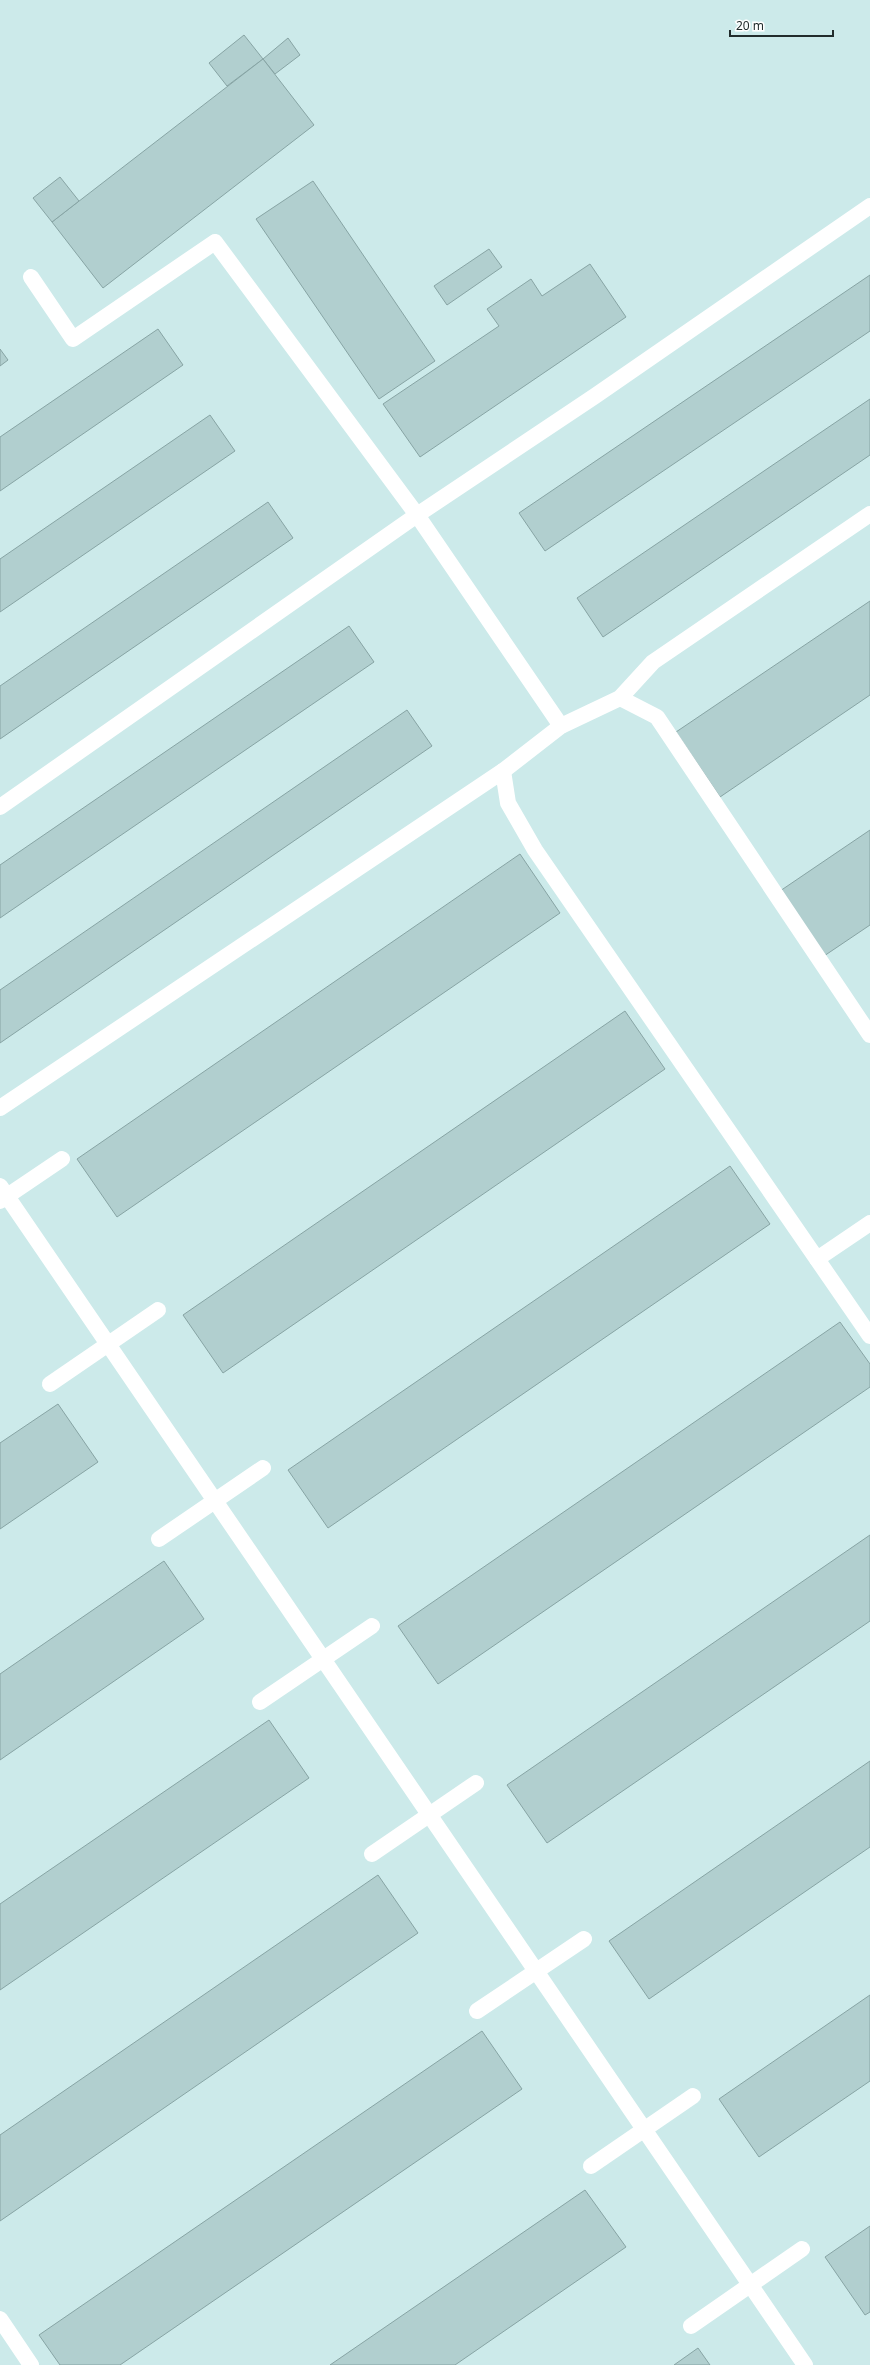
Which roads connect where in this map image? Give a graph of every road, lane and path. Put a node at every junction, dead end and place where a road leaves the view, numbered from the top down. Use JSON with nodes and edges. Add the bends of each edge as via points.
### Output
{"nodes":[{"id":1,"x":870,"y":206,"type":"edge"},
{"id":2,"x":31,"y":277,"type":"dead end"},
{"id":3,"x":870,"y":514,"type":"edge"},
{"id":4,"x":417,"y":515,"type":"junction"},
{"id":5,"x":620,"y":698,"type":"junction"},
{"id":6,"x":561,"y":726,"type":"junction"},
{"id":7,"x":503,"y":771,"type":"junction"},
{"id":8,"x":0,"y":807,"type":"edge"},
{"id":9,"x":870,"y":1035,"type":"edge"},
{"id":10,"x":0,"y":1108,"type":"edge"},
{"id":11,"x":62,"y":1159,"type":"dead end"},
{"id":12,"x":2,"y":1194,"type":"edge"},
{"id":13,"x":870,"y":1223,"type":"edge"},
{"id":14,"x":817,"y":1258,"type":"junction"},
{"id":15,"x":158,"y":1310,"type":"dead end"},
{"id":16,"x":870,"y":1336,"type":"edge"},
{"id":17,"x":108,"y":1344,"type":"junction"},
{"id":18,"x":50,"y":1384,"type":"dead end"},
{"id":19,"x":263,"y":1468,"type":"dead end"},
{"id":20,"x":215,"y":1501,"type":"junction"},
{"id":21,"x":159,"y":1539,"type":"dead end"},
{"id":22,"x":372,"y":1626,"type":"dead end"},
{"id":23,"x":323,"y":1659,"type":"junction"},
{"id":24,"x":260,"y":1702,"type":"dead end"},
{"id":25,"x":476,"y":1783,"type":"dead end"},
{"id":26,"x":430,"y":1815,"type":"junction"},
{"id":27,"x":372,"y":1854,"type":"dead end"},
{"id":28,"x":584,"y":1939,"type":"dead end"},
{"id":29,"x":536,"y":1971,"type":"junction"},
{"id":30,"x":477,"y":2011,"type":"dead end"},
{"id":31,"x":693,"y":2096,"type":"dead end"},
{"id":32,"x":644,"y":2130,"type":"junction"},
{"id":33,"x":590,"y":2166,"type":"dead end"},
{"id":34,"x":802,"y":2249,"type":"dead end"},
{"id":35,"x":750,"y":2285,"type":"junction"},
{"id":36,"x":0,"y":2319,"type":"edge"},
{"id":37,"x":691,"y":2326,"type":"dead end"},
{"id":38,"x":32,"y":2365,"type":"edge"},
{"id":39,"x":805,"y":2365,"type":"edge"}],
"edges":[{"from":1,"to":4,"type":"lane"},
{"from":2,"to":4,"type":"lane","via":[[74,339],[215,242]]},
{"from":3,"to":5,"type":"lane","via":[[653,662]]},
{"from":4,"to":6,"type":"lane"},
{"from":4,"to":8,"type":"lane"},
{"from":5,"to":6,"type":"lane"},
{"from":5,"to":9,"type":"lane","via":[[657,717]]},
{"from":6,"to":7,"type":"lane"},
{"from":7,"to":10,"type":"lane"},
{"from":7,"to":14,"type":"lane","via":[[508,803],[535,850]]},
{"from":11,"to":12,"type":"lane"},
{"from":12,"to":17,"type":"lane"},
{"from":13,"to":14,"type":"lane"},
{"from":14,"to":16,"type":"lane"},
{"from":15,"to":17,"type":"lane"},
{"from":17,"to":18,"type":"lane"},
{"from":17,"to":20,"type":"lane"},
{"from":19,"to":20,"type":"lane"},
{"from":20,"to":21,"type":"lane"},
{"from":20,"to":23,"type":"lane"},
{"from":22,"to":23,"type":"lane"},
{"from":23,"to":24,"type":"lane"},
{"from":23,"to":26,"type":"lane"},
{"from":25,"to":26,"type":"lane"},
{"from":26,"to":27,"type":"lane"},
{"from":26,"to":29,"type":"lane"},
{"from":28,"to":29,"type":"lane"},
{"from":29,"to":30,"type":"lane"},
{"from":29,"to":32,"type":"lane"},
{"from":31,"to":32,"type":"lane"},
{"from":32,"to":33,"type":"lane"},
{"from":32,"to":35,"type":"lane"},
{"from":34,"to":35,"type":"lane"},
{"from":35,"to":37,"type":"lane"},
{"from":35,"to":39,"type":"lane"},
{"from":36,"to":38,"type":"lane"}]}
